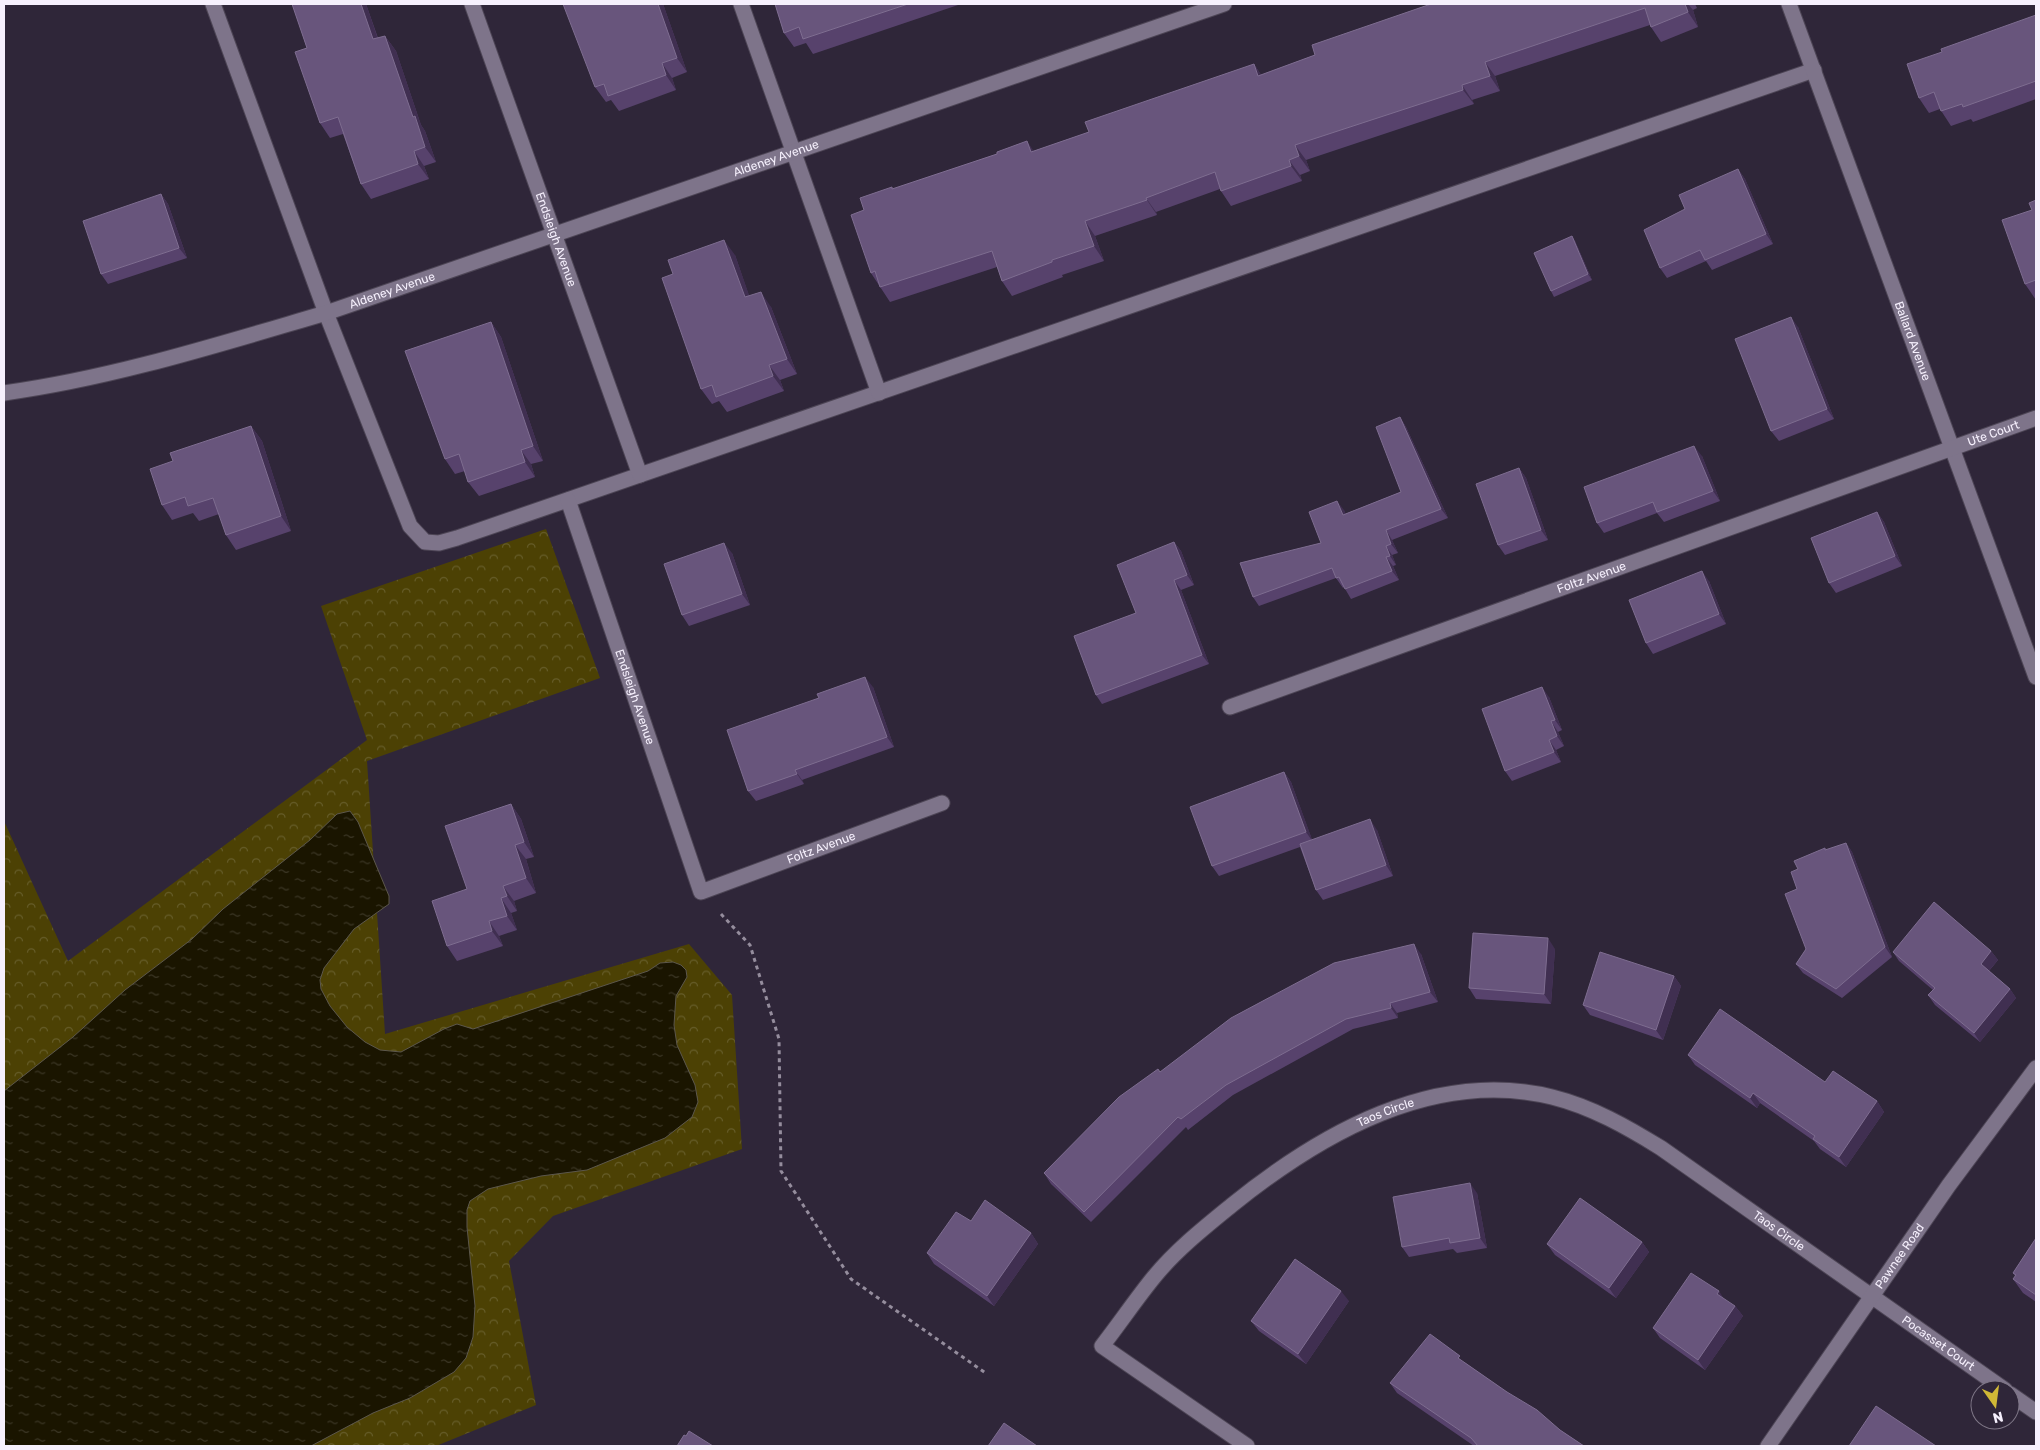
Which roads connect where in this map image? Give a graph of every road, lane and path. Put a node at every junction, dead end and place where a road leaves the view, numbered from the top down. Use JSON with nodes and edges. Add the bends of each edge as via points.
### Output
{"nodes":[{"id":1,"x":214,"y":4,"type":"edge"},
{"id":2,"x":472,"y":4,"type":"edge"},
{"id":3,"x":741,"y":4,"type":"edge"},
{"id":4,"x":1224,"y":4,"type":"edge"},
{"id":5,"x":1789,"y":4,"type":"edge"},
{"id":6,"x":1814,"y":70,"type":"junction"},
{"id":7,"x":794,"y":152,"type":"junction"},
{"id":8,"x":554,"y":234,"type":"junction"},
{"id":9,"x":326,"y":312,"type":"junction"},
{"id":10,"x":4,"y":393,"type":"edge"},
{"id":11,"x":879,"y":393,"type":"junction"},
{"id":12,"x":2036,"y":418,"type":"edge"},
{"id":13,"x":1952,"y":448,"type":"junction"},
{"id":14,"x":640,"y":475,"type":"junction"},
{"id":15,"x":568,"y":500,"type":"junction"},
{"id":16,"x":2036,"y":677,"type":"edge"},
{"id":17,"x":1230,"y":707,"type":"dead end"},
{"id":18,"x":942,"y":803,"type":"dead end"},
{"id":19,"x":701,"y":892,"type":"junction"},
{"id":20,"x":2036,"y":1068,"type":"edge"},
{"id":21,"x":1872,"y":1296,"type":"junction"},
{"id":22,"x":987,"y":1374,"type":"dead end"},
{"id":23,"x":1991,"y":1380,"type":"edge"},
{"id":24,"x":2020,"y":1401,"type":"edge"},
{"id":25,"x":2036,"y":1412,"type":"edge"},
{"id":26,"x":1247,"y":1446,"type":"edge"},
{"id":27,"x":1768,"y":1446,"type":"edge"}],
"edges":[{"from":1,"to":9,"type":"street"},
{"from":2,"to":8,"type":"street","name":"Endsleigh Avenue"},
{"from":3,"to":7,"type":"street"},
{"from":4,"to":7,"type":"street","name":"Aldeney Avenue"},
{"from":5,"to":6,"type":"street","name":"Ballard Avenue"},
{"from":6,"to":11,"type":"street"},
{"from":6,"to":13,"type":"street","name":"Ballard Avenue"},
{"from":7,"to":8,"type":"street","name":"Aldeney Avenue"},
{"from":7,"to":11,"type":"street"},
{"from":8,"to":9,"type":"street","name":"Aldeney Avenue"},
{"from":8,"to":14,"type":"street","name":"Endsleigh Avenue"},
{"from":9,"to":10,"type":"street","name":"Aldeney Avenue","via":[[116,372]]},
{"from":9,"to":15,"type":"street","via":[[410,526],[425,542],[439,543],[457,538]]},
{"from":11,"to":14,"type":"street"},
{"from":12,"to":13,"type":"street","name":"Ute Court"},
{"from":13,"to":16,"type":"street","name":"Ballard Avenue"},
{"from":13,"to":17,"type":"street","name":"Foltz Avenue"},
{"from":14,"to":15,"type":"street"},
{"from":15,"to":19,"type":"street","name":"Endsleigh Avenue"},
{"from":18,"to":19,"type":"street","name":"Foltz Avenue"},
{"from":19,"to":22,"type":"path","via":[[750,945],[779,1039],[781,1171],[851,1279]]},
{"from":20,"to":21,"type":"street","name":"Pawnee Road","via":[[1960,1169]]},
{"from":21,"to":23,"type":"street","name":"Pocasset Court"},
{"from":21,"to":26,"type":"street","name":"Taos Circle","via":[[1661,1148],[1592,1111],[1552,1097],[1513,1092],[1471,1091],[1429,1098],[1386,1111],[1342,1131],[1255,1187],[1204,1228],[1155,1276],[1102,1346]]},
{"from":21,"to":27,"type":"street","name":"Pawnee Road"},
{"from":24,"to":25,"type":"street"}]}
